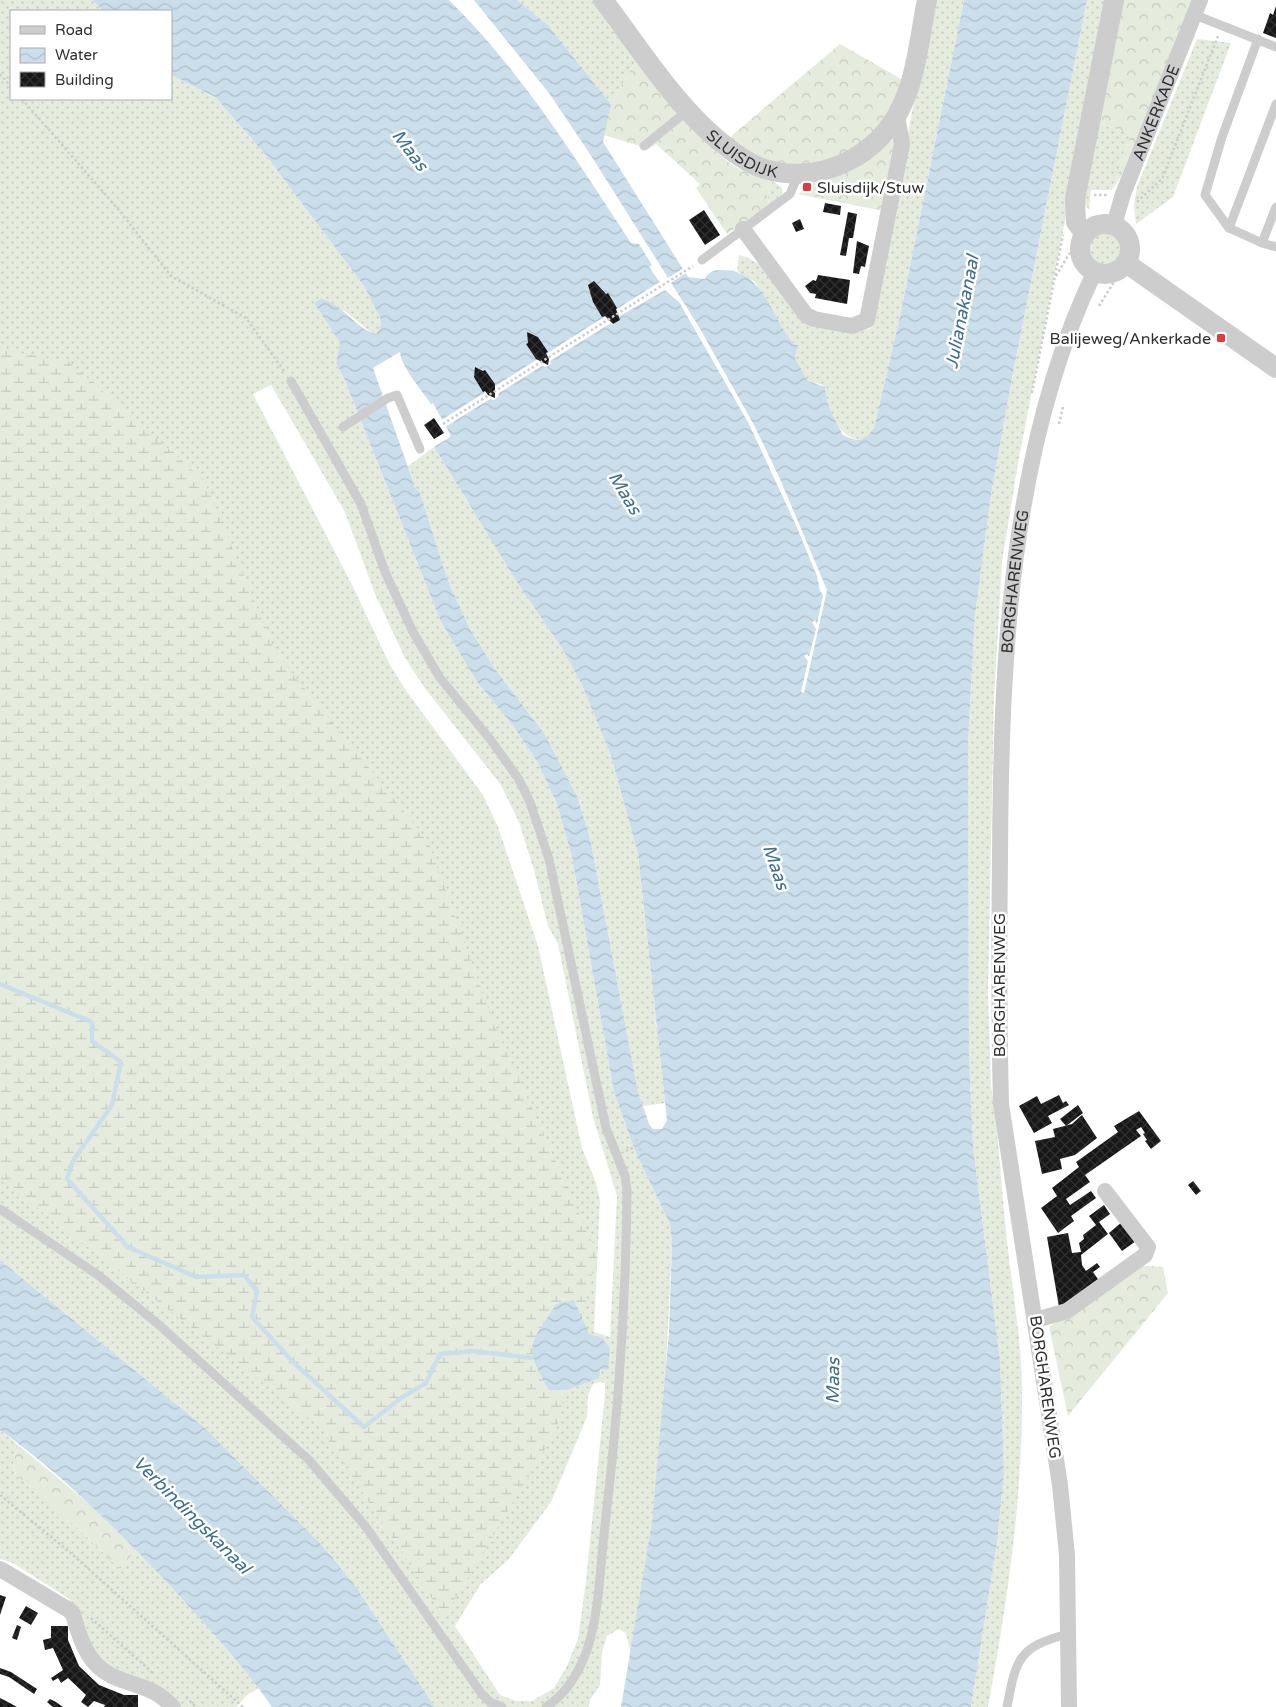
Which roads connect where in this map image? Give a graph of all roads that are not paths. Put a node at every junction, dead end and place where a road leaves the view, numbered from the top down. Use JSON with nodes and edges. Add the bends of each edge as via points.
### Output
{"nodes":[{"id":1,"x":603,"y":0,"type":"edge"},
{"id":2,"x":927,"y":0,"type":"edge"},
{"id":3,"x":1114,"y":0,"type":"edge"},
{"id":4,"x":1198,"y":7,"type":"edge"},
{"id":5,"x":1258,"y":40,"type":"junction"},
{"id":6,"x":1276,"y":47,"type":"edge"},
{"id":7,"x":1276,"y":104,"type":"edge"},
{"id":8,"x":687,"y":111,"type":"junction"},
{"id":9,"x":897,"y":116,"type":"junction"},
{"id":10,"x":644,"y":146,"type":"dead end"},
{"id":11,"x":798,"y":175,"type":"junction"},
{"id":12,"x":1276,"y":207,"type":"edge"},
{"id":13,"x":1114,"y":225,"type":"junction"},
{"id":14,"x":1229,"y":228,"type":"junction"},
{"id":15,"x":744,"y":229,"type":"junction"},
{"id":16,"x":1083,"y":241,"type":"junction"},
{"id":17,"x":1262,"y":243,"type":"junction"},
{"id":18,"x":1276,"y":247,"type":"edge"},
{"id":19,"x":702,"y":260,"type":"dead end"},
{"id":20,"x":1121,"y":267,"type":"junction"},
{"id":21,"x":1095,"y":272,"type":"junction"},
{"id":22,"x":1276,"y":368,"type":"edge"},
{"id":23,"x":291,"y":381,"type":"road end"},
{"id":24,"x":343,"y":427,"type":"dead end"},
{"id":25,"x":420,"y":449,"type":"dead end"},
{"id":26,"x":1105,"y":1190,"type":"dead end"},
{"id":27,"x":0,"y":1209,"type":"edge"},
{"id":28,"x":1036,"y":1320,"type":"junction"},
{"id":29,"x":0,"y":1569,"type":"edge"},
{"id":30,"x":1068,"y":1634,"type":"junction"},
{"id":31,"x":173,"y":1707,"type":"edge"},
{"id":32,"x":502,"y":1707,"type":"edge"},
{"id":33,"x":546,"y":1707,"type":"edge"},
{"id":34,"x":1006,"y":1707,"type":"edge"},
{"id":35,"x":1069,"y":1707,"type":"edge"}],
"edges":[{"from":1,"to":8,"type":"street","name":"SLUISDIJK"},
{"from":2,"to":9,"type":"street","name":"SLUISDIJK","via":[[910,84]]},
{"from":3,"to":16,"type":"street","via":[[1075,199],[1076,222]]},
{"from":4,"to":5,"type":"lane","via":[[1222,26]]},
{"from":4,"to":13,"type":"street","name":"ANKERKADE","via":[[1123,194]]},
{"from":5,"to":6,"type":"lane"},
{"from":5,"to":14,"type":"lane","via":[[1204,195]]},
{"from":7,"to":14,"type":"lane"},
{"from":8,"to":10,"type":"lane"},
{"from":8,"to":11,"type":"street","name":"SLUISDIJK","via":[[738,155],[758,166]]},
{"from":9,"to":11,"type":"street","name":"SLUISDIJK","via":[[883,136],[853,160]]},
{"from":9,"to":15,"type":"street","via":[[902,144],[867,320],[852,326],[806,315]]},
{"from":11,"to":15,"type":"lane","via":[[790,194]]},
{"from":12,"to":17,"type":"lane"},
{"from":13,"to":16,"type":"street","via":[[1096,226]]},
{"from":13,"to":20,"type":"street","via":[[1129,240],[1130,254]]},
{"from":14,"to":17,"type":"lane"},
{"from":15,"to":19,"type":"lane"},
{"from":16,"to":21,"type":"street","via":[[1084,261]]},
{"from":17,"to":18,"type":"lane"},
{"from":20,"to":21,"type":"street","via":[[1104,274]]},
{"from":20,"to":22,"type":"street"},
{"from":21,"to":28,"type":"street","name":"BORGHARENWEG","via":[[1060,361],[1023,506],[1011,600],[1001,744],[998,1047],[1001,1104]]},
{"from":23,"to":33,"type":"lane","via":[[361,504],[385,572],[413,632],[440,678],[490,739],[518,778],[530,802],[549,859],[606,1128],[628,1190],[622,1361],[593,1626],[576,1675],[560,1697]]},
{"from":24,"to":25,"type":"lane","via":[[397,395]]},
{"from":26,"to":28,"type":"street","via":[[1148,1247],[1145,1255],[1067,1311]]},
{"from":27,"to":32,"type":"lane","via":[[98,1275],[165,1330],[309,1460],[366,1526],[481,1693]]},
{"from":28,"to":30,"type":"street","name":"BORGHARENWEG","via":[[1060,1485],[1067,1554]]},
{"from":29,"to":31,"type":"street","via":[[69,1610],[87,1654],[99,1669],[162,1695]]},
{"from":30,"to":34,"type":"lane","via":[[1042,1640],[1026,1651],[1013,1674]]},
{"from":30,"to":35,"type":"street","name":"BORGHARENWEG"}]}
